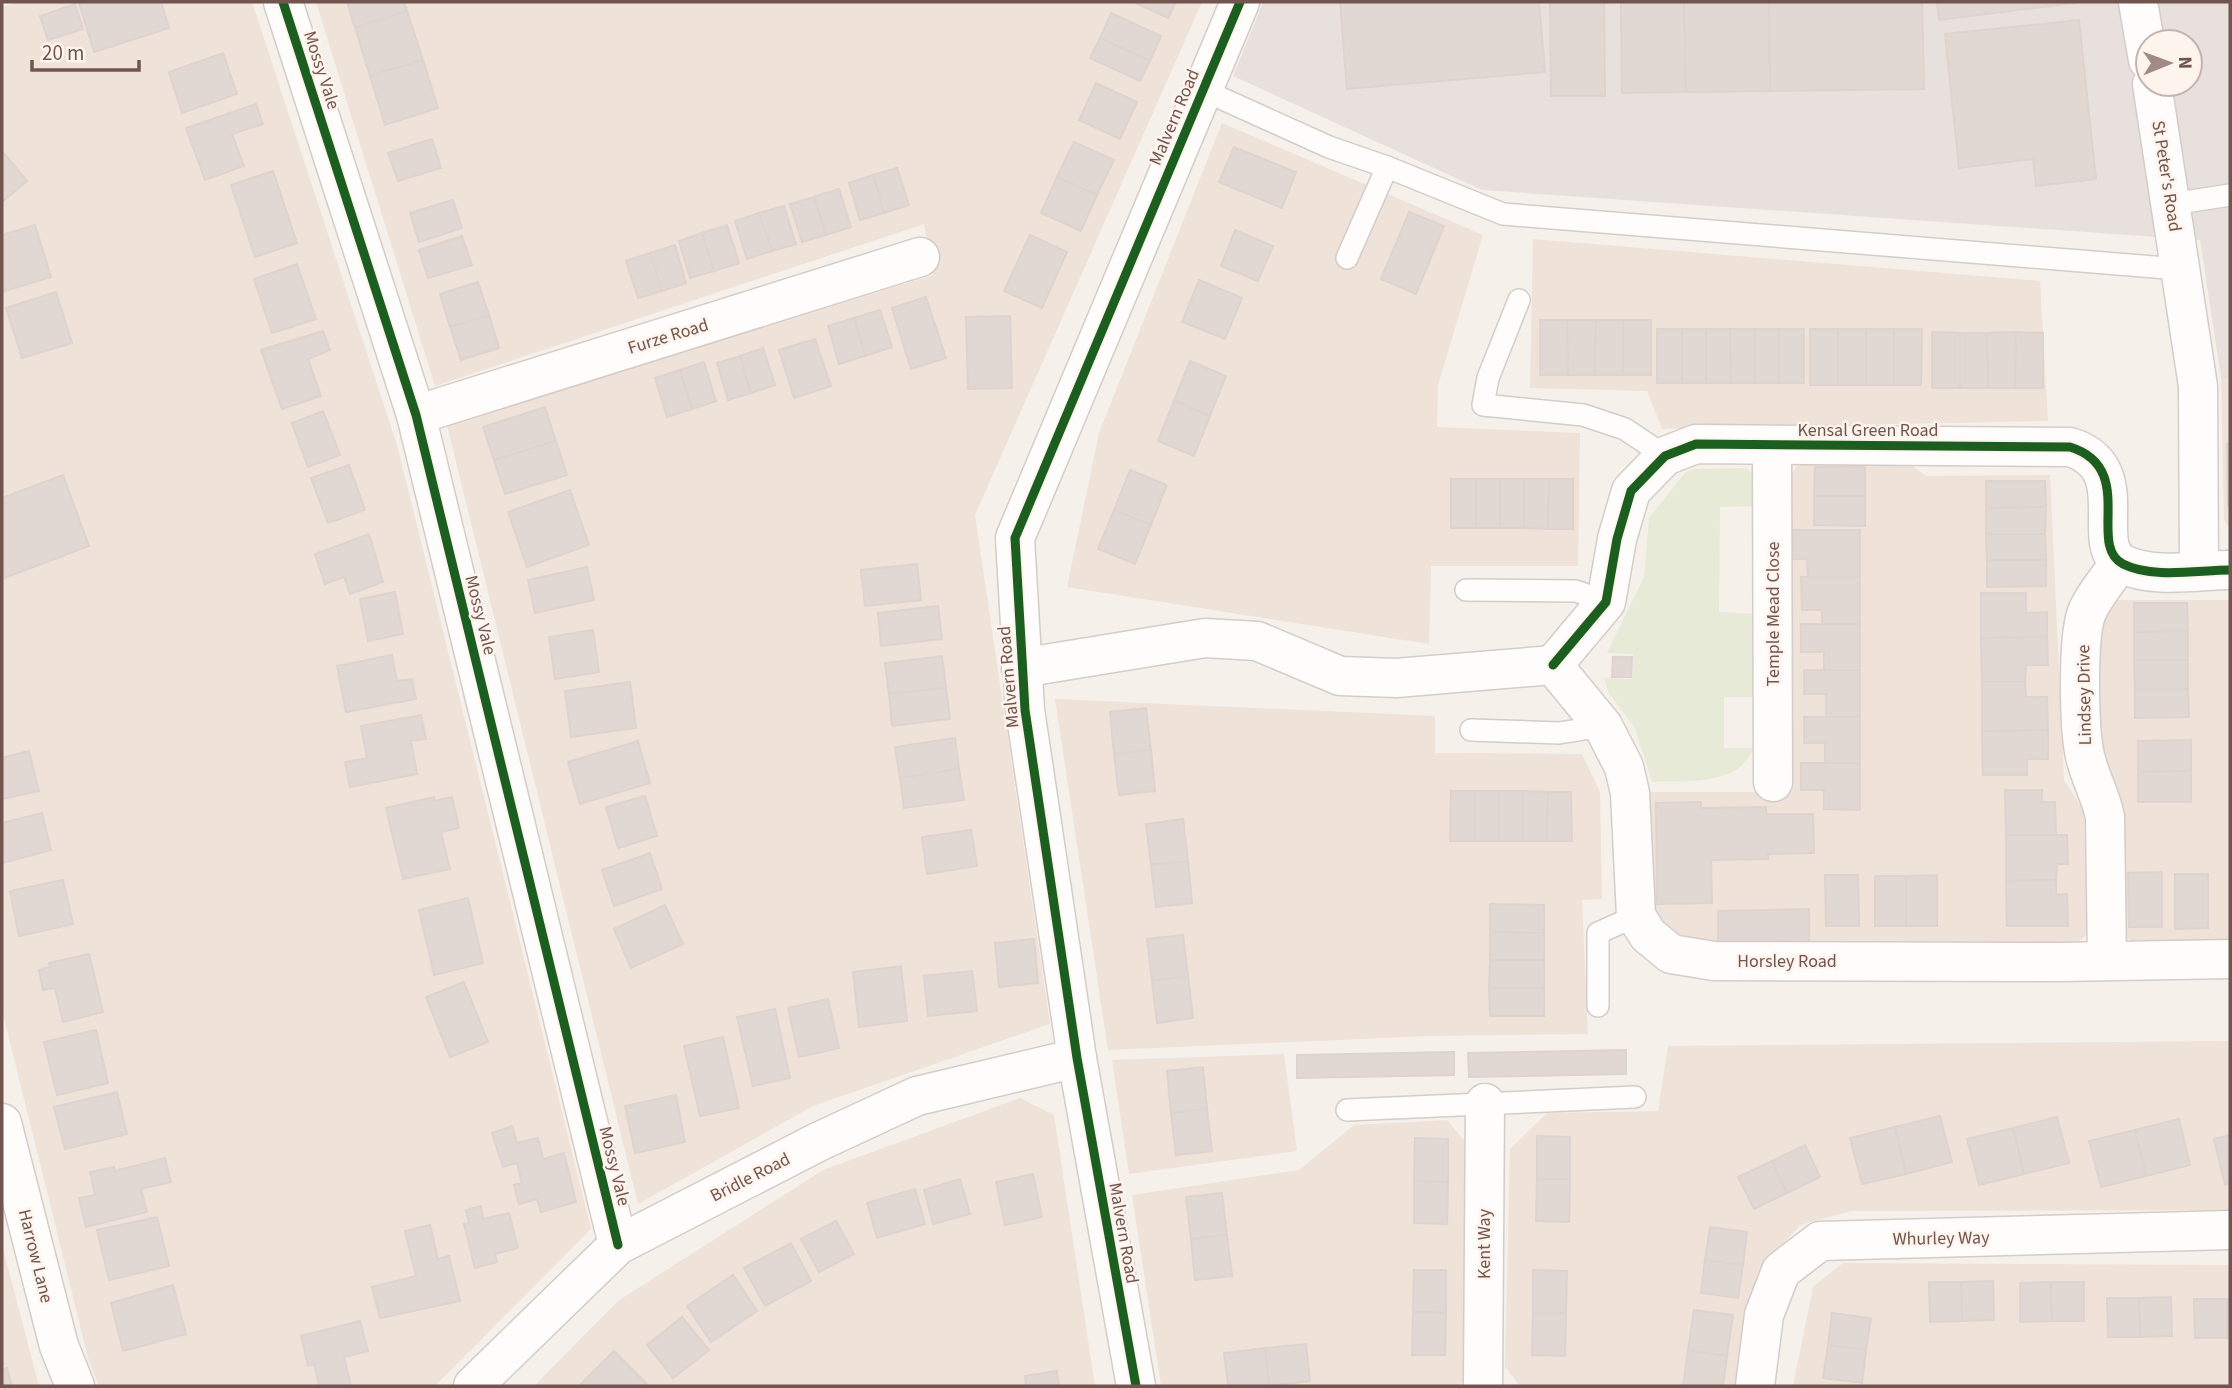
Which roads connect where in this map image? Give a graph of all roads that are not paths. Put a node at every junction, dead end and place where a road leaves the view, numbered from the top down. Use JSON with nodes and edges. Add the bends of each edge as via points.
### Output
{"nodes":[{"id":1,"x":283,"y":2,"type":"edge"},
{"id":2,"x":1240,"y":2,"type":"edge"},
{"id":3,"x":2138,"y":2,"type":"edge"},
{"id":4,"x":2142,"y":28,"type":"edge"},
{"id":5,"x":1203,"y":90,"type":"junction"},
{"id":6,"x":2154,"y":98,"type":"edge"},
{"id":7,"x":1387,"y":167,"type":"junction"},
{"id":8,"x":2230,"y":195,"type":"edge"},
{"id":9,"x":2172,"y":204,"type":"junction"},
{"id":10,"x":920,"y":257,"type":"dead end"},
{"id":11,"x":1347,"y":258,"type":"dead end"},
{"id":12,"x":2179,"y":269,"type":"junction"},
{"id":13,"x":1519,"y":300,"type":"dead end"},
{"id":14,"x":416,"y":415,"type":"junction"},
{"id":15,"x":1772,"y":446,"type":"junction"},
{"id":16,"x":1665,"y":456,"type":"junction"},
{"id":17,"x":2119,"y":563,"type":"junction"},
{"id":18,"x":2214,"y":570,"type":"edge"},
{"id":19,"x":1466,"y":590,"type":"dead end"},
{"id":20,"x":1606,"y":602,"type":"junction"},
{"id":21,"x":1553,"y":665,"type":"junction"},
{"id":22,"x":1021,"y":668,"type":"junction"},
{"id":23,"x":1603,"y":726,"type":"junction"},
{"id":24,"x":1471,"y":730,"type":"dead end"},
{"id":25,"x":1773,"y":782,"type":"dead end"},
{"id":26,"x":1636,"y":916,"type":"junction"},
{"id":27,"x":2230,"y":959,"type":"edge"},
{"id":28,"x":2107,"y":960,"type":"junction"},
{"id":29,"x":1598,"y":1006,"type":"dead end"},
{"id":30,"x":1077,"y":1058,"type":"junction"},
{"id":31,"x":1635,"y":1097,"type":"dead end"},
{"id":32,"x":1485,"y":1102,"type":"junction"},
{"id":33,"x":1347,"y":1110,"type":"dead end"},
{"id":34,"x":2,"y":1123,"type":"edge"},
{"id":35,"x":2230,"y":1230,"type":"edge"},
{"id":36,"x":618,"y":1245,"type":"junction"},
{"id":37,"x":75,"y":1386,"type":"edge"},
{"id":38,"x":473,"y":1386,"type":"edge"},
{"id":39,"x":1136,"y":1386,"type":"edge"},
{"id":40,"x":1483,"y":1386,"type":"edge"},
{"id":41,"x":1755,"y":1386,"type":"edge"}],
"edges":[{"from":1,"to":14,"type":"street","name":"Mossy Vale"},
{"from":2,"to":5,"type":"street","name":"Malvern Road"},
{"from":3,"to":4,"type":"street"},
{"from":5,"to":7,"type":"lane","via":[[1329,147]]},
{"from":5,"to":22,"type":"street","name":"Malvern Road","via":[[1015,538]]},
{"from":6,"to":9,"type":"street","name":"St Peter's Road"},
{"from":7,"to":11,"type":"lane"},
{"from":7,"to":12,"type":"lane","via":[[1503,214]]},
{"from":8,"to":9,"type":"lane"},
{"from":9,"to":12,"type":"street","name":"St Peter's Road"},
{"from":10,"to":14,"type":"street","name":"Furze Road"},
{"from":12,"to":18,"type":"street","name":"St Peter's Road","via":[[2192,328]]},
{"from":13,"to":16,"type":"lane","via":[[1488,378],[1483,405],[1583,415],[1625,429]]},
{"from":14,"to":36,"type":"street","name":"Mossy Vale"},
{"from":15,"to":16,"type":"street","name":"Kensal Green Road","via":[[1696,444]]},
{"from":15,"to":17,"type":"street","name":"Kensal Green Road","via":[[2070,447],[2082,451],[2104,474],[2110,547]]},
{"from":15,"to":25,"type":"street","name":"Temple Mead Close"},
{"from":16,"to":20,"type":"street","name":"Kensal Green Road","via":[[1631,491]]},
{"from":17,"to":18,"type":"street","via":[[2135,569]]},
{"from":17,"to":28,"type":"street","name":"Lindsey Drive","via":[[2087,611],[2082,640],[2081,736],[2105,817]]},
{"from":19,"to":20,"type":"lane","via":[[1576,591]]},
{"from":20,"to":21,"type":"street"},
{"from":21,"to":22,"type":"street","via":[[1396,678],[1340,676],[1257,641],[1205,638]]},
{"from":21,"to":23,"type":"street"},
{"from":22,"to":30,"type":"street","name":"Malvern Road"},
{"from":23,"to":24,"type":"lane","via":[[1559,733]]},
{"from":23,"to":26,"type":"street","via":[[1624,768],[1630,793]]},
{"from":26,"to":28,"type":"street","name":"Horsley Road","via":[[1648,935],[1671,954],[1714,961]]},
{"from":26,"to":29,"type":"lane","via":[[1598,933]]},
{"from":27,"to":28,"type":"street","name":"Horsley Road"},
{"from":30,"to":36,"type":"street","name":"Bridle Road","via":[[917,1096]]},
{"from":30,"to":39,"type":"street","name":"Malvern Road"},
{"from":31,"to":32,"type":"lane"},
{"from":32,"to":33,"type":"lane"},
{"from":32,"to":40,"type":"street","name":"Kent Way"},
{"from":34,"to":37,"type":"street","name":"Harrow Lane","via":[[59,1346]]},
{"from":35,"to":41,"type":"street","name":"Whurley Way","via":[[1820,1241],[1781,1271],[1764,1315]]},
{"from":36,"to":38,"type":"street","name":"Bridle Road"}]}
